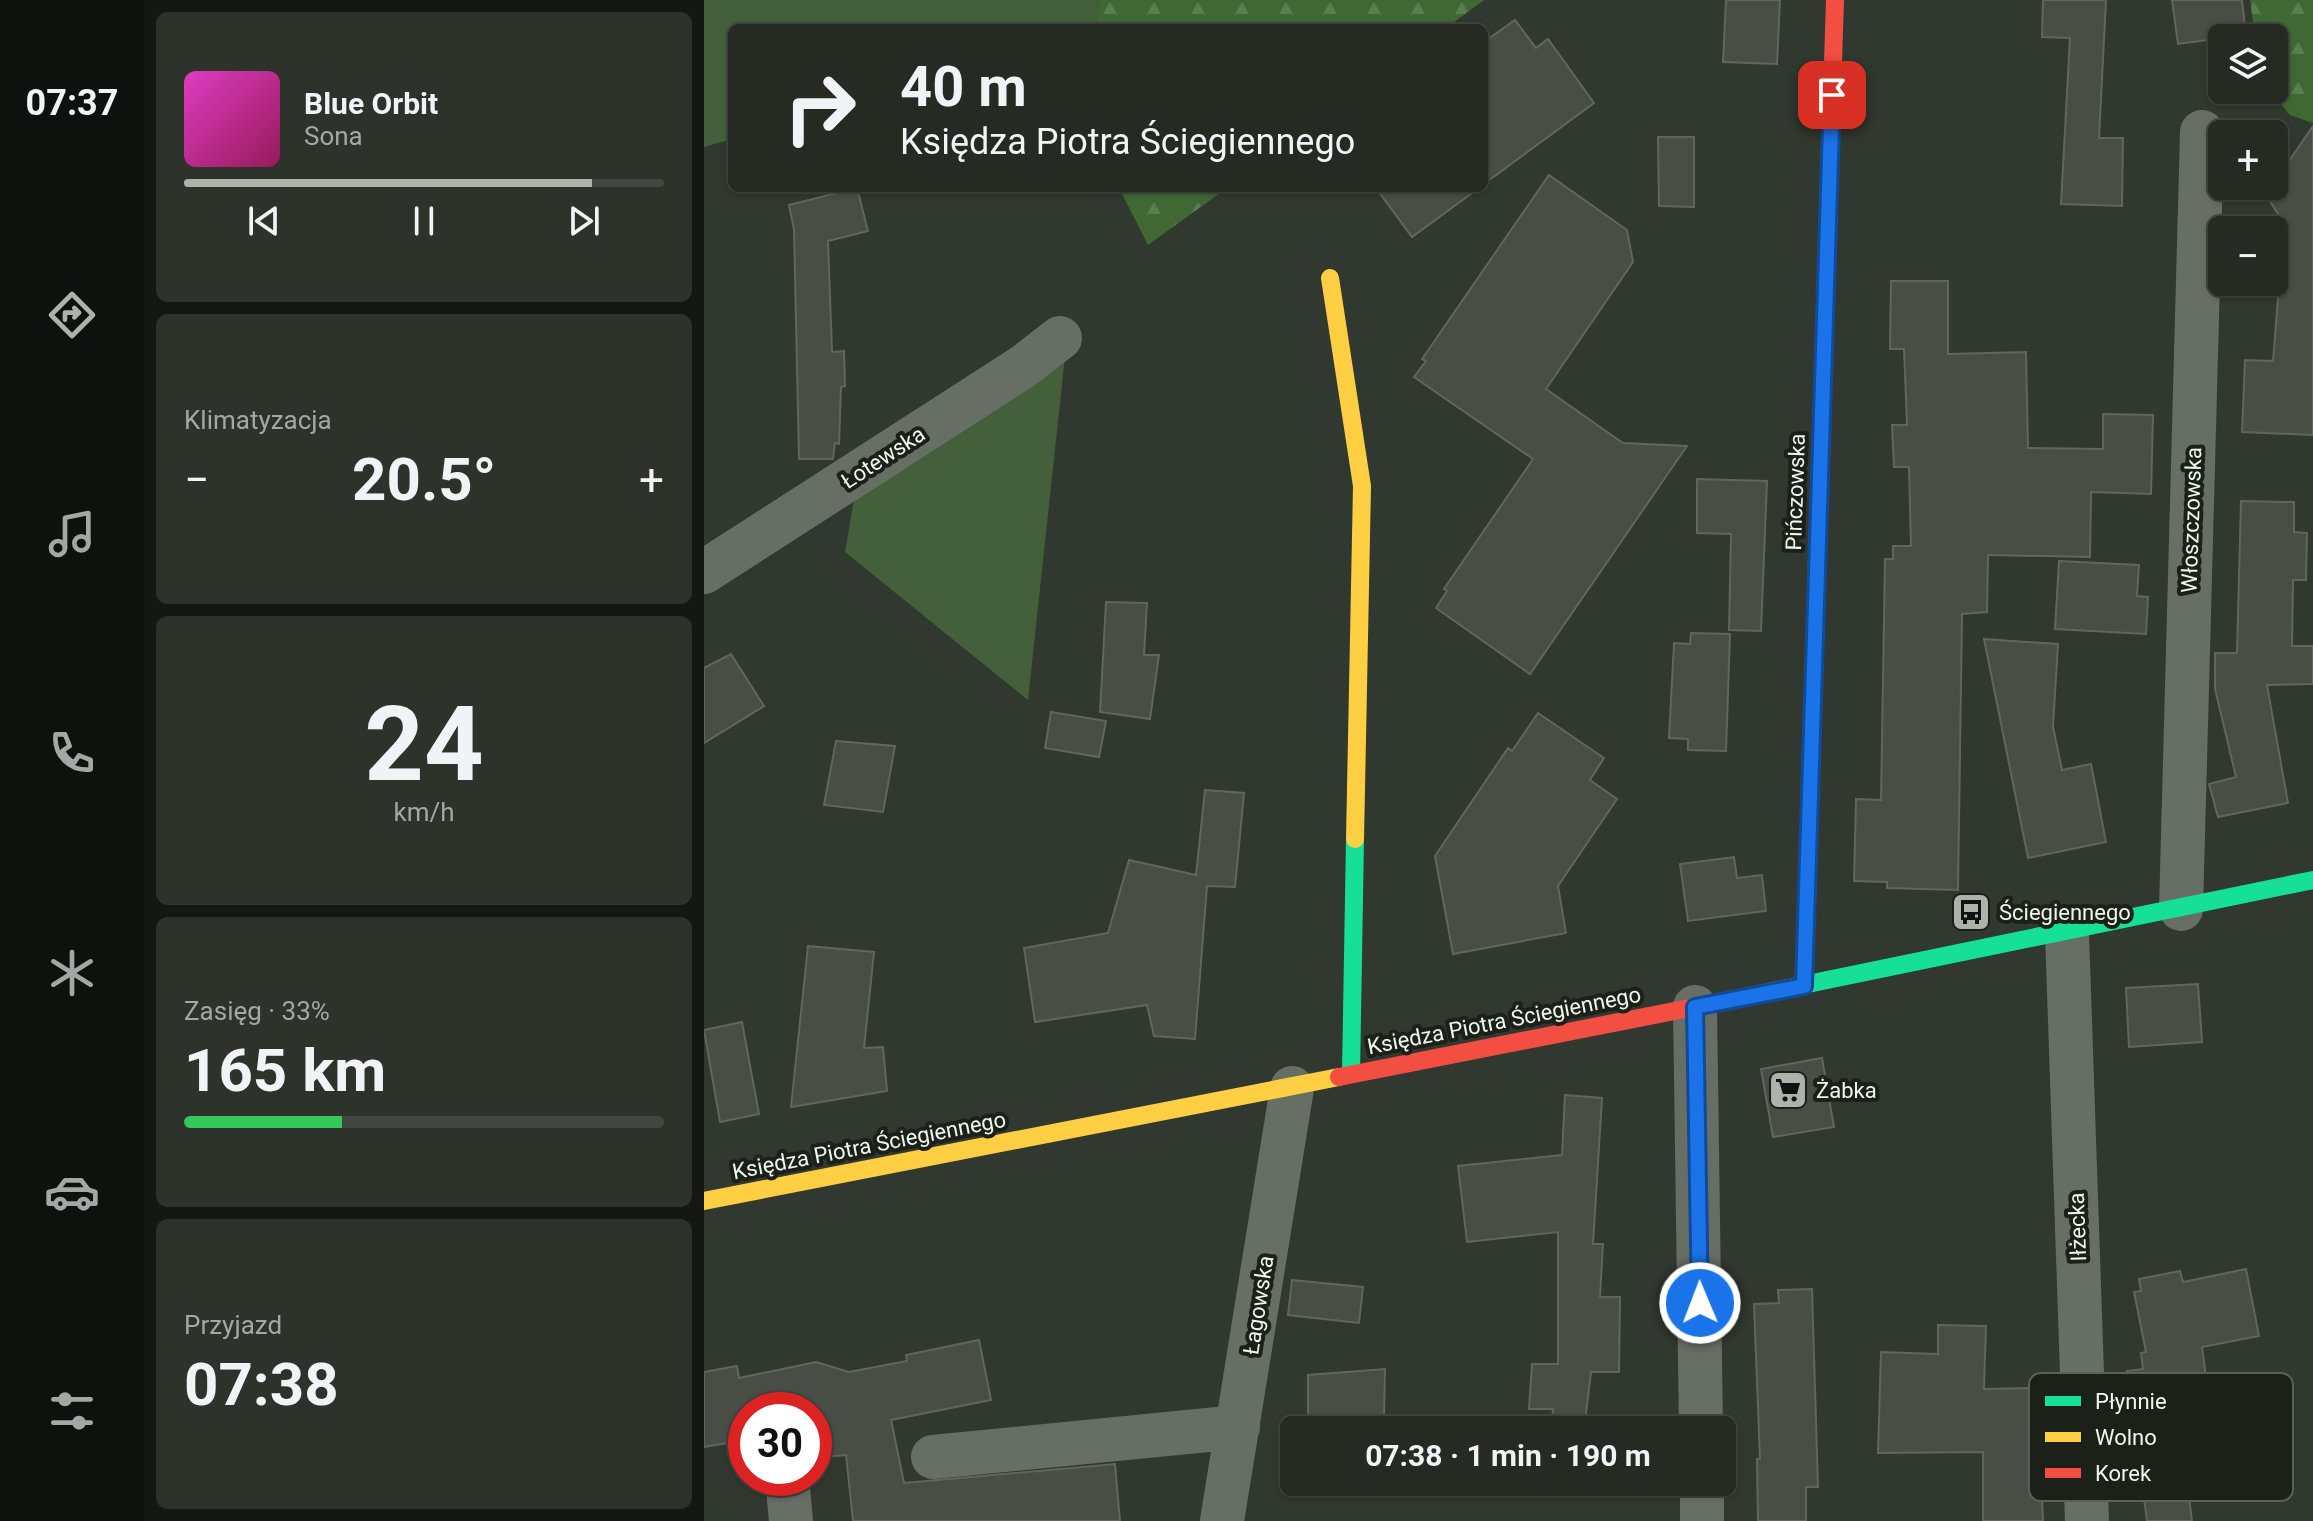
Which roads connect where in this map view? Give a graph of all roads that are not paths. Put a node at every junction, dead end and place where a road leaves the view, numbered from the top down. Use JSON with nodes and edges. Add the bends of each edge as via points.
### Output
{"nodes":[{"id":1,"x":1835,"y":0,"type":"edge"},
{"id":2,"x":2202,"y":132,"type":"dead end"},
{"id":3,"x":1330,"y":278,"type":"dead end"},
{"id":4,"x":1060,"y":338,"type":"dead end"},
{"id":5,"x":704,"y":572,"type":"edge"},
{"id":6,"x":2313,"y":880,"type":"edge"},
{"id":7,"x":2181,"y":909,"type":"junction"},
{"id":8,"x":2067,"y":933,"type":"junction"},
{"id":9,"x":1804,"y":986,"type":"junction"},
{"id":10,"x":1695,"y":1007,"type":"junction"},
{"id":11,"x":1351,"y":1074,"type":"junction"},
{"id":12,"x":1292,"y":1088,"type":"junction"},
{"id":13,"x":704,"y":1201,"type":"edge"},
{"id":14,"x":2082,"y":1373,"type":"edge"},
{"id":15,"x":1701,"y":1416,"type":"edge"},
{"id":16,"x":1238,"y":1427,"type":"junction"},
{"id":17,"x":933,"y":1457,"type":"dead end"},
{"id":18,"x":789,"y":1496,"type":"edge"},
{"id":19,"x":1702,"y":1496,"type":"edge"},
{"id":20,"x":2086,"y":1501,"type":"edge"},
{"id":21,"x":791,"y":1521,"type":"edge"},
{"id":22,"x":1222,"y":1521,"type":"edge"},
{"id":23,"x":1702,"y":1521,"type":"edge"},
{"id":24,"x":2087,"y":1521,"type":"edge"}],
"edges":[{"from":1,"to":9,"type":"street","name":"Pińczowska"},
{"from":2,"to":7,"type":"street","name":"Włoszczowska"},
{"from":3,"to":11,"type":"street","via":[[1362,486]]},
{"from":4,"to":5,"type":"street","name":"Łotewska"},
{"from":6,"to":7,"type":"street","name":"Księdza Piotra Ściegiennego"},
{"from":7,"to":8,"type":"street","name":"Księdza Piotra Ściegiennego"},
{"from":8,"to":9,"type":"street","name":"Księdza Piotra Ściegiennego"},
{"from":8,"to":14,"type":"street","name":"Iłżecka"},
{"from":9,"to":10,"type":"street","name":"Księdza Piotra Ściegiennego"},
{"from":10,"to":11,"type":"street","name":"Księdza Piotra Ściegiennego"},
{"from":10,"to":15,"type":"street"},
{"from":11,"to":12,"type":"street","name":"Księdza Piotra Ściegiennego"},
{"from":12,"to":13,"type":"street","name":"Księdza Piotra Ściegiennego"},
{"from":12,"to":16,"type":"street","name":"Łagowska"},
{"from":16,"to":17,"type":"street"},
{"from":16,"to":22,"type":"street","name":"Łagowska"},
{"from":18,"to":21,"type":"street"},
{"from":19,"to":23,"type":"street"},
{"from":20,"to":24,"type":"street","name":"Iłżecka"}]}
